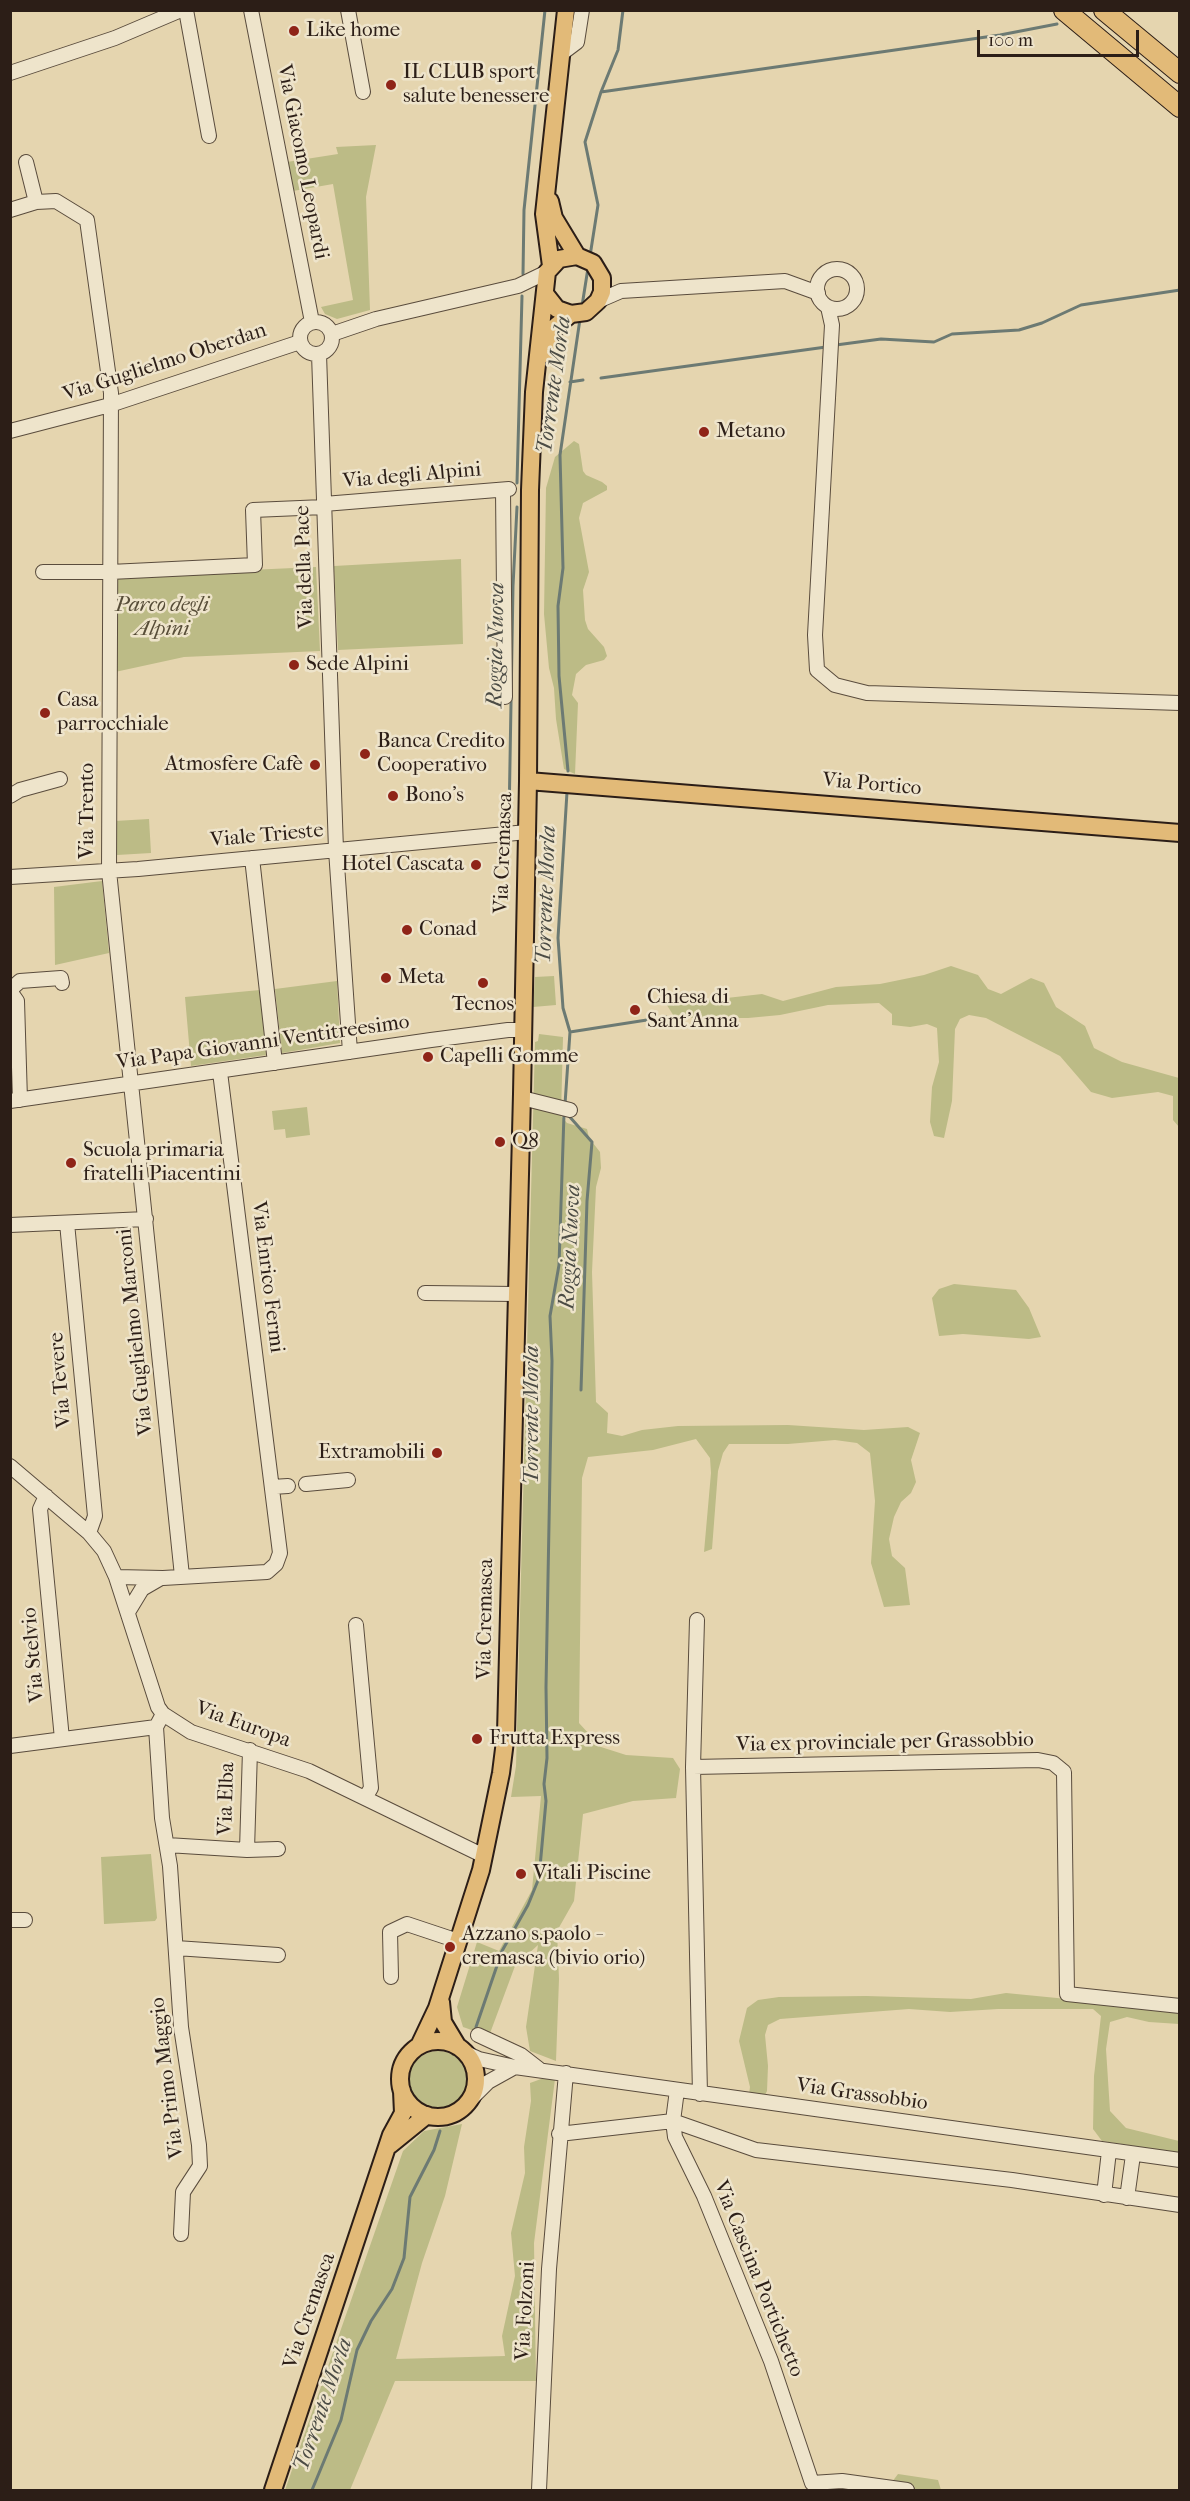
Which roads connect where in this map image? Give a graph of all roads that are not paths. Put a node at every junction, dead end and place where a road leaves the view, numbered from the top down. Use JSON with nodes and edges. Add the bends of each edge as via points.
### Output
{"nodes":[{"id":1,"x":181,"y":10,"type":"edge"},
{"id":2,"x":186,"y":10,"type":"edge"},
{"id":3,"x":251,"y":10,"type":"edge"},
{"id":4,"x":348,"y":10,"type":"edge"},
{"id":5,"x":566,"y":10,"type":"edge"},
{"id":6,"x":582,"y":10,"type":"edge"},
{"id":7,"x":1064,"y":10,"type":"edge"},
{"id":8,"x":1104,"y":10,"type":"edge"},
{"id":9,"x":561,"y":54,"type":"junction"},
{"id":10,"x":10,"y":73,"type":"edge"},
{"id":11,"x":1179,"y":73,"type":"edge"},
{"id":12,"x":363,"y":92,"type":"dead end"},
{"id":13,"x":1179,"y":107,"type":"edge"},
{"id":14,"x":209,"y":136,"type":"dead end"},
{"id":15,"x":26,"y":162,"type":"dead end"},
{"id":16,"x":548,"y":192,"type":"junction"},
{"id":17,"x":36,"y":202,"type":"junction"},
{"id":18,"x":10,"y":210,"type":"edge"},
{"id":19,"x":585,"y":259,"type":"junction"},
{"id":20,"x":821,"y":277,"type":"junction"},
{"id":21,"x":547,"y":280,"type":"junction"},
{"id":22,"x":603,"y":282,"type":"junction"},
{"id":23,"x":801,"y":285,"type":"junction"},
{"id":24,"x":621,"y":291,"type":"junction"},
{"id":25,"x":818,"y":293,"type":"junction"},
{"id":26,"x":828,"y":307,"type":"junction"},
{"id":27,"x":842,"y":309,"type":"junction"},
{"id":28,"x":582,"y":310,"type":"junction"},
{"id":29,"x":312,"y":322,"type":"junction"},
{"id":30,"x":832,"y":325,"type":"junction"},
{"id":31,"x":332,"y":334,"type":"junction"},
{"id":32,"x":300,"y":342,"type":"junction"},
{"id":33,"x":319,"y":354,"type":"junction"},
{"id":34,"x":534,"y":392,"type":"junction"},
{"id":35,"x":110,"y":405,"type":"junction"},
{"id":36,"x":10,"y":431,"type":"edge"},
{"id":37,"x":324,"y":506,"type":"junction"},
{"id":38,"x":43,"y":572,"type":"dead end"},
{"id":39,"x":110,"y":572,"type":"junction"},
{"id":40,"x":505,"y":697,"type":"dead end"},
{"id":41,"x":1179,"y":703,"type":"edge"},
{"id":42,"x":60,"y":780,"type":"dead end"},
{"id":43,"x":528,"y":781,"type":"junction"},
{"id":44,"x":560,"y":782,"type":"junction"},
{"id":45,"x":10,"y":796,"type":"edge"},
{"id":46,"x":528,"y":813,"type":"junction"},
{"id":47,"x":527,"y":832,"type":"junction"},
{"id":48,"x":1179,"y":833,"type":"edge"},
{"id":49,"x":336,"y":850,"type":"junction"},
{"id":50,"x":252,"y":858,"type":"junction"},
{"id":51,"x":109,"y":871,"type":"junction"},
{"id":52,"x":10,"y":877,"type":"edge"},
{"id":53,"x":62,"y":983,"type":"dead end"},
{"id":54,"x":12,"y":996,"type":"edge"},
{"id":55,"x":522,"y":1030,"type":"junction"},
{"id":56,"x":350,"y":1052,"type":"junction"},
{"id":57,"x":275,"y":1063,"type":"junction"},
{"id":58,"x":220,"y":1072,"type":"junction"},
{"id":59,"x":131,"y":1084,"type":"junction"},
{"id":60,"x":522,"y":1098,"type":"junction"},
{"id":61,"x":15,"y":1101,"type":"edge"},
{"id":62,"x":570,"y":1110,"type":"dead end"},
{"id":63,"x":146,"y":1220,"type":"junction"},
{"id":64,"x":67,"y":1223,"type":"junction"},
{"id":65,"x":10,"y":1225,"type":"edge"},
{"id":66,"x":425,"y":1293,"type":"dead end"},
{"id":67,"x":516,"y":1294,"type":"junction"},
{"id":68,"x":10,"y":1466,"type":"edge"},
{"id":69,"x":348,"y":1480,"type":"dead end"},
{"id":70,"x":306,"y":1484,"type":"dead end"},
{"id":71,"x":288,"y":1486,"type":"dead end"},
{"id":72,"x":272,"y":1487,"type":"junction"},
{"id":73,"x":46,"y":1496,"type":"junction"},
{"id":74,"x":89,"y":1533,"type":"junction"},
{"id":75,"x":182,"y":1576,"type":"junction"},
{"id":76,"x":116,"y":1577,"type":"junction"},
{"id":77,"x":163,"y":1578,"type":"junction"},
{"id":78,"x":128,"y":1612,"type":"junction"},
{"id":79,"x":697,"y":1620,"type":"dead end"},
{"id":80,"x":356,"y":1625,"type":"dead end"},
{"id":81,"x":163,"y":1714,"type":"junction"},
{"id":82,"x":156,"y":1727,"type":"junction"},
{"id":83,"x":62,"y":1739,"type":"junction"},
{"id":84,"x":10,"y":1746,"type":"edge"},
{"id":85,"x":249,"y":1750,"type":"junction"},
{"id":86,"x":693,"y":1767,"type":"junction"},
{"id":87,"x":365,"y":1798,"type":"junction"},
{"id":88,"x":166,"y":1845,"type":"junction"},
{"id":89,"x":278,"y":1848,"type":"dead end"},
{"id":90,"x":247,"y":1850,"type":"junction"},
{"id":91,"x":484,"y":1856,"type":"junction"},
{"id":92,"x":458,"y":1941,"type":"junction"},
{"id":93,"x":176,"y":1948,"type":"junction"},
{"id":94,"x":278,"y":1955,"type":"dead end"},
{"id":95,"x":391,"y":1977,"type":"dead end"},
{"id":96,"x":441,"y":1995,"type":"junction"},
{"id":97,"x":1179,"y":2006,"type":"edge"},
{"id":98,"x":478,"y":2035,"type":"dead end"},
{"id":99,"x":419,"y":2046,"type":"junction"},
{"id":100,"x":462,"y":2050,"type":"junction"},
{"id":101,"x":515,"y":2067,"type":"junction"},
{"id":102,"x":539,"y":2069,"type":"junction"},
{"id":103,"x":566,"y":2073,"type":"junction"},
{"id":104,"x":677,"y":2090,"type":"junction"},
{"id":105,"x":402,"y":2091,"type":"junction"},
{"id":106,"x":700,"y":2094,"type":"junction"},
{"id":107,"x":471,"y":2099,"type":"junction"},
{"id":108,"x":427,"y":2115,"type":"junction"},
{"id":109,"x":673,"y":2121,"type":"junction"},
{"id":110,"x":559,"y":2133,"type":"junction"},
{"id":111,"x":389,"y":2145,"type":"junction"},
{"id":112,"x":1109,"y":2151,"type":"junction"},
{"id":113,"x":1134,"y":2155,"type":"junction"},
{"id":114,"x":1179,"y":2160,"type":"edge"},
{"id":115,"x":1104,"y":2195,"type":"junction"},
{"id":116,"x":1127,"y":2198,"type":"junction"},
{"id":117,"x":1179,"y":2205,"type":"edge"},
{"id":118,"x":181,"y":2234,"type":"dead end"},
{"id":119,"x":809,"y":2487,"type":"edge"},
{"id":120,"x":273,"y":2490,"type":"edge"},
{"id":121,"x":539,"y":2490,"type":"edge"},
{"id":122,"x":907,"y":2490,"type":"edge"}],
"edges":[{"from":1,"to":10,"type":"street","via":[[115,38]]},
{"from":2,"to":14,"type":"street"},
{"from":3,"to":29,"type":"street","name":"Via Giacomo Leopardi"},
{"from":4,"to":12,"type":"street"},
{"from":5,"to":9,"type":"main road","name":"Via Cremasca"},
{"from":6,"to":9,"type":"street","via":[[577,42]]},
{"from":7,"to":13,"type":"highway"},
{"from":8,"to":11,"type":"highway"},
{"from":9,"to":16,"type":"main road","name":"Via Cremasca"},
{"from":15,"to":17,"type":"street"},
{"from":16,"to":19,"type":"main road","name":"Via Cremasca","via":[[554,218]]},
{"from":16,"to":21,"type":"main road","name":"Via Cremasca","via":[[544,214]]},
{"from":17,"to":18,"type":"street"},
{"from":17,"to":35,"type":"street","name":"Via Trento","via":[[56,201],[87,220]]},
{"from":19,"to":21,"type":"main road","via":[[565,257]]},
{"from":19,"to":22,"type":"main road","name":"Via Cremasca","via":[[599,271]]},
{"from":20,"to":23,"type":"street"},
{"from":20,"to":25,"type":"street"},
{"from":20,"to":27,"type":"street","via":[[840,269],[852,275],[857,295]]},
{"from":21,"to":28,"type":"main road","via":[[557,309]]},
{"from":21,"to":31,"type":"street","via":[[376,319]]},
{"from":21,"to":34,"type":"main road","name":"Via Cremasca"},
{"from":22,"to":24,"type":"street"},
{"from":22,"to":28,"type":"main road","name":"Via Cremasca"},
{"from":23,"to":24,"type":"street","via":[[785,281]]},
{"from":23,"to":25,"type":"street"},
{"from":24,"to":28,"type":"street"},
{"from":25,"to":26,"type":"street"},
{"from":26,"to":27,"type":"street"},
{"from":26,"to":30,"type":"street"},
{"from":27,"to":30,"type":"street"},
{"from":28,"to":34,"type":"main road","name":"Via Cremasca","via":[[556,326]]},
{"from":29,"to":31,"type":"street","via":[[322,323]]},
{"from":29,"to":32,"type":"street","name":"Via Guglielmo Oberdan","via":[[301,331]]},
{"from":30,"to":41,"type":"street","via":[[814,635],[817,670],[835,685],[867,693]]},
{"from":31,"to":33,"type":"street","via":[[330,347]]},
{"from":32,"to":33,"type":"street","name":"Via Guglielmo Oberdan","via":[[308,352]]},
{"from":32,"to":35,"type":"street","name":"Via Guglielmo Oberdan"},
{"from":33,"to":37,"type":"street","name":"Via della Pace"},
{"from":34,"to":43,"type":"main road","name":"Via Cremasca"},
{"from":35,"to":36,"type":"street","name":"Via Guglielmo Oberdan"},
{"from":35,"to":39,"type":"street","name":"Via Trento"},
{"from":37,"to":39,"type":"street","via":[[253,510],[255,565]]},
{"from":37,"to":40,"type":"street","name":"Via degli Alpini","via":[[507,489]]},
{"from":37,"to":49,"type":"street","name":"Via della Pace"},
{"from":38,"to":39,"type":"street"},
{"from":39,"to":51,"type":"street","name":"Via Trento"},
{"from":42,"to":45,"type":"street"},
{"from":43,"to":44,"type":"main road","name":"Via Portico"},
{"from":43,"to":46,"type":"main road","name":"Via Cremasca"},
{"from":44,"to":46,"type":"main road","via":[[536,799]]},
{"from":44,"to":48,"type":"main road","name":"Via Portico"},
{"from":46,"to":47,"type":"main road","name":"Via Cremasca"},
{"from":47,"to":49,"type":"street","name":"Viale Trieste"},
{"from":47,"to":55,"type":"main road","name":"Via Cremasca"},
{"from":49,"to":50,"type":"street","name":"Viale Trieste"},
{"from":49,"to":56,"type":"street","name":"Via della Pace"},
{"from":50,"to":51,"type":"street","name":"Viale Trieste"},
{"from":50,"to":57,"type":"street"},
{"from":51,"to":52,"type":"street","name":"Viale Trieste"},
{"from":51,"to":59,"type":"street","name":"Via Trento"},
{"from":53,"to":54,"type":"street","via":[[61,978],[20,981]]},
{"from":54,"to":61,"type":"street"},
{"from":55,"to":56,"type":"street","name":"Via Papa Giovanni Ventitreesimo"},
{"from":55,"to":60,"type":"main road","name":"Via Cremasca"},
{"from":56,"to":57,"type":"street","name":"Via Papa Giovanni Ventitreesimo"},
{"from":57,"to":58,"type":"street","name":"Via Papa Giovanni Ventitreesimo"},
{"from":58,"to":59,"type":"street","name":"Via Papa Giovanni Ventitreesimo"},
{"from":58,"to":72,"type":"street","name":"Via Enrico Fermi"},
{"from":59,"to":61,"type":"street","name":"Via Papa Giovanni Ventitreesimo"},
{"from":59,"to":63,"type":"street","name":"Via Guglielmo Marconi"},
{"from":60,"to":62,"type":"street"},
{"from":60,"to":67,"type":"main road","name":"Via Cremasca"},
{"from":63,"to":64,"type":"street"},
{"from":63,"to":75,"type":"street","name":"Via Guglielmo Marconi"},
{"from":64,"to":65,"type":"street"},
{"from":64,"to":74,"type":"street","name":"Via Tevere","via":[[95,1516]]},
{"from":66,"to":67,"type":"street"},
{"from":67,"to":91,"type":"main road","name":"Via Cremasca","via":[[506,1733]]},
{"from":68,"to":73,"type":"street","name":"Via Europa"},
{"from":69,"to":70,"type":"street"},
{"from":71,"to":72,"type":"street"},
{"from":72,"to":75,"type":"street","name":"Via Enrico Fermi","via":[[280,1553],[276,1564],[267,1572]]},
{"from":73,"to":74,"type":"street","name":"Via Europa"},
{"from":73,"to":83,"type":"street","name":"Via Stelvio","via":[[40,1509]]},
{"from":74,"to":76,"type":"street","name":"Via Europa","via":[[104,1551]]},
{"from":75,"to":77,"type":"street","name":"Via Enrico Fermi"},
{"from":76,"to":77,"type":"street","name":"Via Enrico Fermi"},
{"from":76,"to":78,"type":"street","name":"Via Europa"},
{"from":77,"to":78,"type":"street","name":"Via Enrico Fermi","via":[[142,1589]]},
{"from":78,"to":81,"type":"street","name":"Via Europa"},
{"from":79,"to":86,"type":"street"},
{"from":80,"to":87,"type":"street","via":[[371,1788]]},
{"from":81,"to":82,"type":"street"},
{"from":81,"to":85,"type":"street","name":"Via Europa","via":[[190,1732]]},
{"from":82,"to":83,"type":"street"},
{"from":82,"to":88,"type":"street","name":"Via Primo Maggio"},
{"from":83,"to":84,"type":"street"},
{"from":85,"to":87,"type":"street","name":"Via Europa","via":[[309,1771]]},
{"from":85,"to":90,"type":"street","name":"Via Elba"},
{"from":86,"to":97,"type":"street","name":"Via ex provinciale per Grassobbio","via":[[1038,1760],[1053,1763],[1064,1772],[1067,1994]]},
{"from":86,"to":106,"type":"street"},
{"from":87,"to":91,"type":"street","name":"Via Europa"},
{"from":88,"to":90,"type":"street","name":"Via Elba"},
{"from":88,"to":93,"type":"street","name":"Via Primo Maggio"},
{"from":89,"to":90,"type":"street","name":"Via Elba"},
{"from":91,"to":92,"type":"main road","name":"Via Cremasca"},
{"from":92,"to":95,"type":"street","via":[[406,1924],[390,1932]]},
{"from":92,"to":96,"type":"main road","name":"Via Cremasca"},
{"from":93,"to":94,"type":"street"},
{"from":93,"to":118,"type":"street","name":"Via Primo Maggio","via":[[181,2027],[200,2166],[183,2192]]},
{"from":96,"to":99,"type":"main road","name":"Via Cremasca"},
{"from":96,"to":100,"type":"main road","name":"Via Cremasca","via":[[443,2022]]},
{"from":98,"to":102,"type":"street","name":"Via Grassobbio","via":[[521,2055]]},
{"from":99,"to":100,"type":"main road","via":[[439,2041]]},
{"from":99,"to":105,"type":"main road","via":[[404,2063],[400,2074]]},
{"from":100,"to":101,"type":"street","name":"Via Grassobbio","via":[[479,2059]]},
{"from":100,"to":107,"type":"main road","via":[[473,2063],[476,2075]]},
{"from":101,"to":102,"type":"street","name":"Via Grassobbio"},
{"from":101,"to":107,"type":"street","via":[[488,2082]]},
{"from":102,"to":103,"type":"street","name":"Via Grassobbio"},
{"from":103,"to":104,"type":"street","name":"Via Grassobbio"},
{"from":103,"to":110,"type":"street","name":"Via Folzoni"},
{"from":104,"to":106,"type":"street","name":"Via Grassobbio"},
{"from":104,"to":109,"type":"street","name":"Via Cascina Portichetto"},
{"from":105,"to":108,"type":"main road","via":[[412,2106]]},
{"from":105,"to":111,"type":"main road","name":"Via Cremasca","via":[[403,2113]]},
{"from":106,"to":112,"type":"street","name":"Via Grassobbio"},
{"from":107,"to":108,"type":"main road","via":[[450,2115]]},
{"from":108,"to":111,"type":"main road"},
{"from":109,"to":110,"type":"street"},
{"from":109,"to":115,"type":"street","via":[[756,2150]]},
{"from":109,"to":119,"type":"street","name":"Via Cascina Portichetto","via":[[675,2138],[704,2196],[771,2361]]},
{"from":110,"to":121,"type":"street","name":"Via Folzoni"},
{"from":111,"to":120,"type":"main road","name":"Via Cremasca"},
{"from":112,"to":113,"type":"street","name":"Via Grassobbio"},
{"from":112,"to":115,"type":"street"},
{"from":113,"to":114,"type":"street","name":"Via Grassobbio"},
{"from":113,"to":116,"type":"street"},
{"from":115,"to":116,"type":"street"},
{"from":116,"to":117,"type":"street"},
{"from":119,"to":122,"type":"street","name":"Via Cascina Portichetto","via":[[842,2481]]}]}
